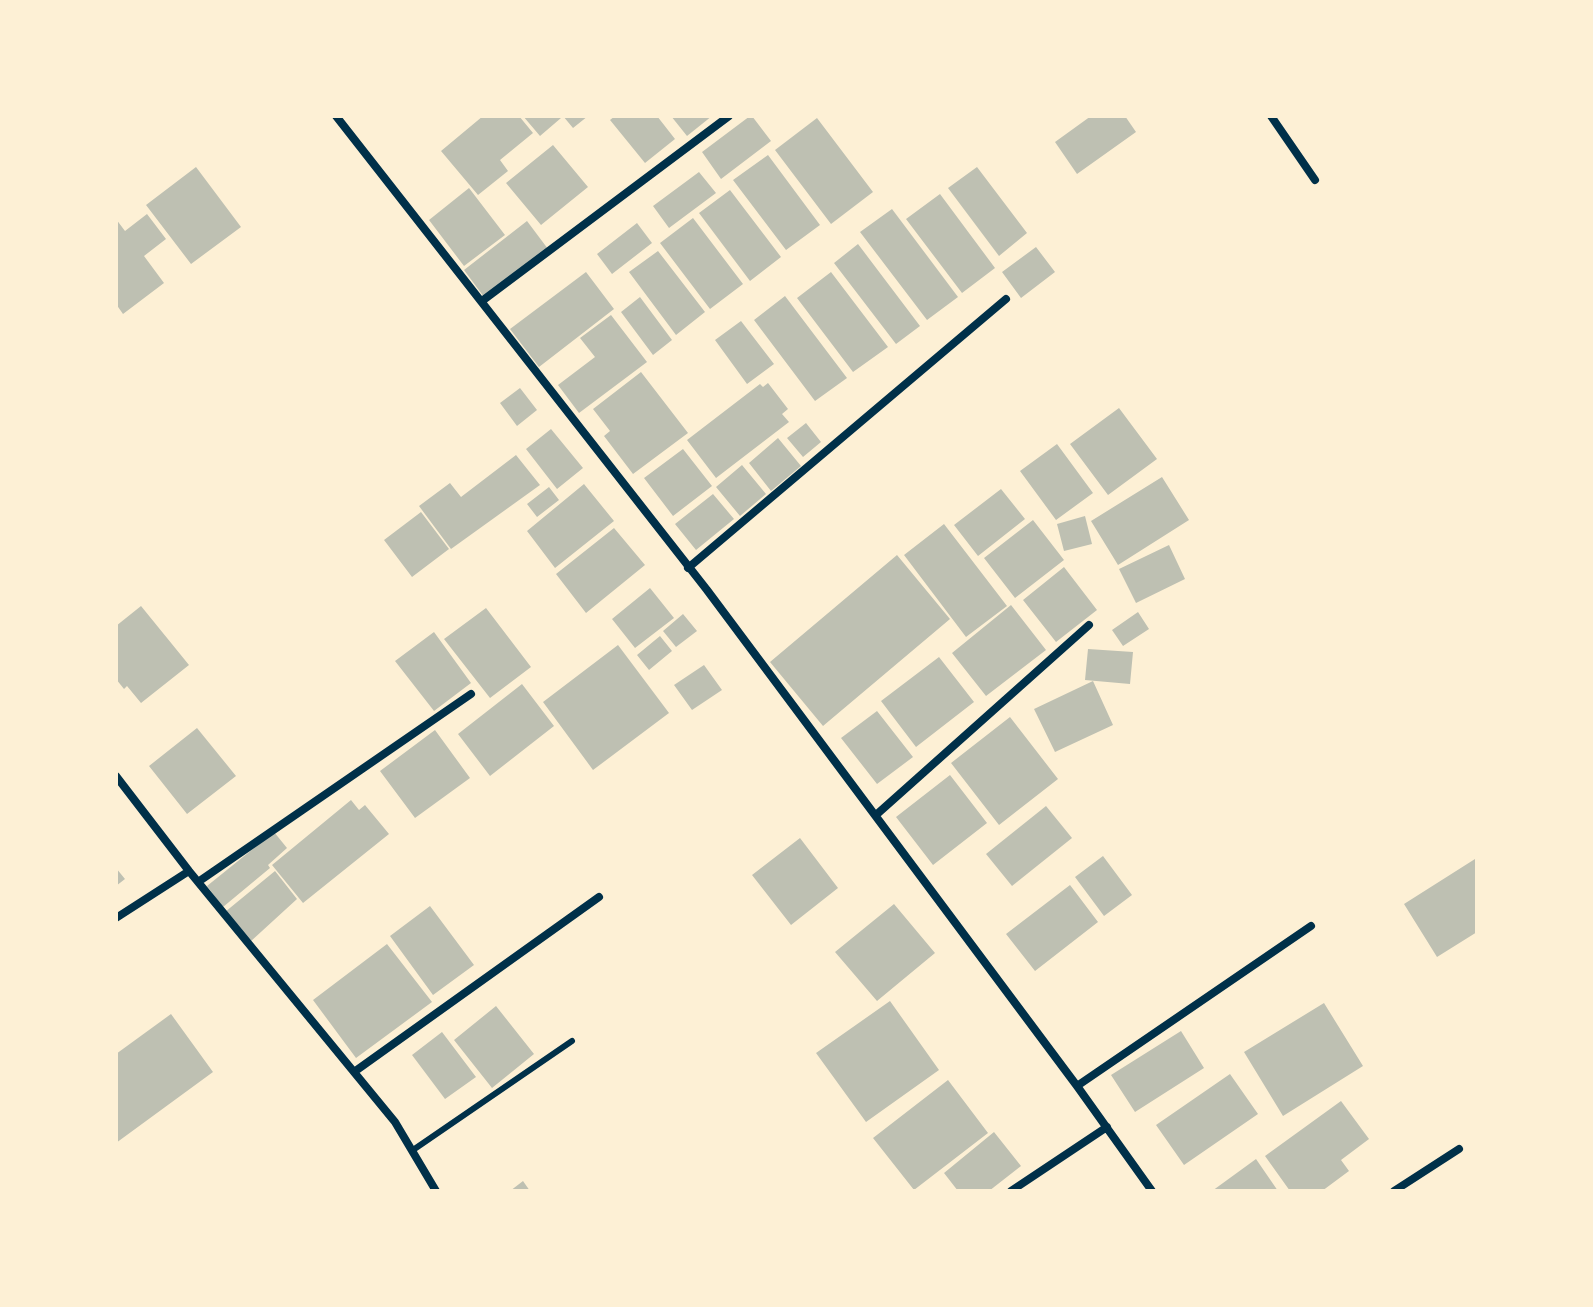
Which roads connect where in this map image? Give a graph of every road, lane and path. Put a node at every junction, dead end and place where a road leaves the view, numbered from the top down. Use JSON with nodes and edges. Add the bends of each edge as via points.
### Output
{"nodes":[{"id":1,"x":336,"y":116,"type":"edge"},
{"id":2,"x":729,"y":116,"type":"edge"},
{"id":3,"x":1271,"y":116,"type":"edge"},
{"id":4,"x":1315,"y":180,"type":"dead end"},
{"id":5,"x":1006,"y":299,"type":"dead end"},
{"id":6,"x":482,"y":301,"type":"junction"},
{"id":7,"x":688,"y":568,"type":"junction"},
{"id":8,"x":1089,"y":625,"type":"dead end"},
{"id":9,"x":471,"y":694,"type":"dead end"},
{"id":10,"x":116,"y":776,"type":"edge"},
{"id":11,"x":876,"y":815,"type":"junction"},
{"id":12,"x":189,"y":871,"type":"junction"},
{"id":13,"x":198,"y":882,"type":"junction"},
{"id":14,"x":599,"y":897,"type":"dead end"},
{"id":15,"x":116,"y":918,"type":"edge"},
{"id":16,"x":1311,"y":926,"type":"dead end"},
{"id":17,"x":572,"y":1041,"type":"dead end"},
{"id":18,"x":354,"y":1072,"type":"junction"},
{"id":19,"x":1077,"y":1086,"type":"junction"},
{"id":20,"x":1107,"y":1127,"type":"junction"},
{"id":21,"x":1459,"y":1149,"type":"dead end"},
{"id":22,"x":413,"y":1150,"type":"junction"},
{"id":23,"x":436,"y":1191,"type":"edge"},
{"id":24,"x":1011,"y":1191,"type":"edge"},
{"id":25,"x":1152,"y":1191,"type":"edge"},
{"id":26,"x":1394,"y":1191,"type":"edge"}],
"edges":[{"from":1,"to":6,"type":"street"},
{"from":2,"to":6,"type":"street"},
{"from":3,"to":4,"type":"street"},
{"from":5,"to":7,"type":"street"},
{"from":6,"to":7,"type":"street"},
{"from":7,"to":11,"type":"street"},
{"from":8,"to":11,"type":"street"},
{"from":9,"to":13,"type":"street"},
{"from":10,"to":12,"type":"street"},
{"from":11,"to":19,"type":"street"},
{"from":12,"to":13,"type":"street"},
{"from":12,"to":15,"type":"street"},
{"from":13,"to":18,"type":"street"},
{"from":14,"to":18,"type":"street"},
{"from":16,"to":19,"type":"street"},
{"from":17,"to":22,"type":"lane"},
{"from":18,"to":22,"type":"street"},
{"from":19,"to":20,"type":"street"},
{"from":20,"to":24,"type":"street"},
{"from":20,"to":25,"type":"street"},
{"from":21,"to":26,"type":"street"},
{"from":22,"to":23,"type":"street"}]}
